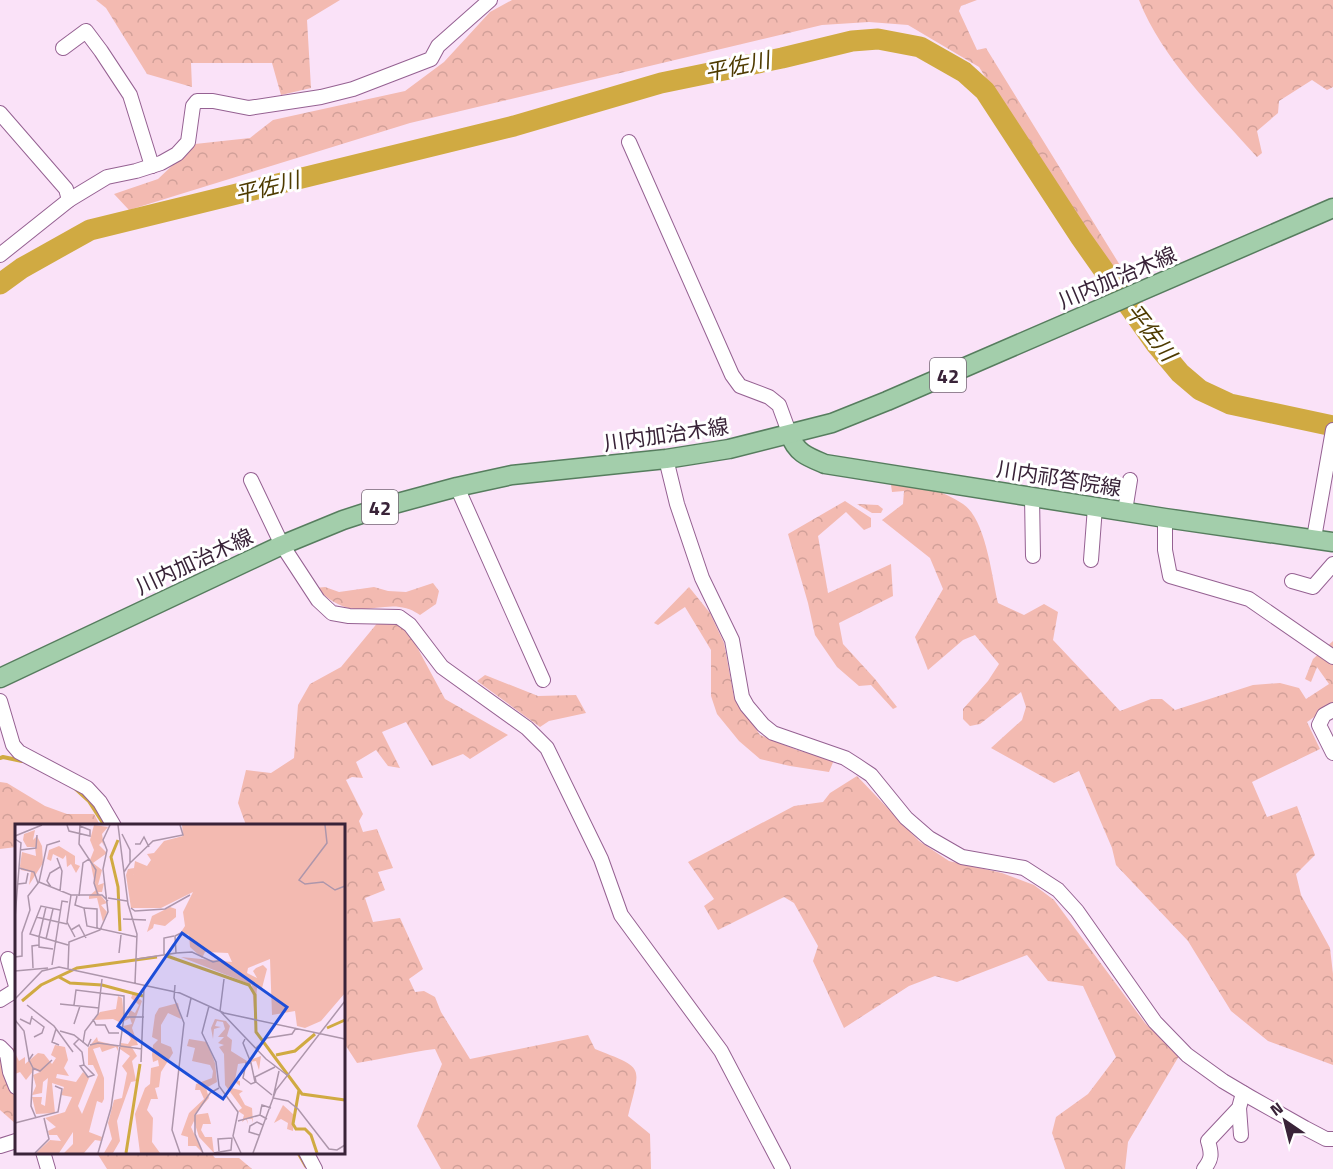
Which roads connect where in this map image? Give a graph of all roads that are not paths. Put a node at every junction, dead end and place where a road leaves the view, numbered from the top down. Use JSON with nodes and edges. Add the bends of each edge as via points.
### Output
{"nodes":[{"id":1,"x":490,"y":0,"type":"edge"},
{"id":2,"x":63,"y":48,"type":"dead end"},
{"id":3,"x":0,"y":113,"type":"edge"},
{"id":4,"x":628,"y":142,"type":"dead end"},
{"id":5,"x":152,"y":166,"type":"junction"},
{"id":6,"x":69,"y":200,"type":"junction"},
{"id":7,"x":1333,"y":208,"type":"edge"},
{"id":8,"x":2,"y":249,"type":"edge"},
{"id":9,"x":790,"y":435,"type":"junction"},
{"id":10,"x":1331,"y":436,"type":"edge"},
{"id":11,"x":666,"y":459,"type":"junction"},
{"id":12,"x":251,"y":480,"type":"dead end"},
{"id":13,"x":1130,"y":480,"type":"dead end"},
{"id":14,"x":457,"y":487,"type":"junction"},
{"id":15,"x":1032,"y":497,"type":"junction"},
{"id":16,"x":1095,"y":507,"type":"junction"},
{"id":17,"x":1125,"y":511,"type":"junction"},
{"id":18,"x":1165,"y":518,"type":"junction"},
{"id":19,"x":1314,"y":538,"type":"junction"},
{"id":20,"x":1333,"y":542,"type":"edge"},
{"id":21,"x":282,"y":545,"type":"junction"},
{"id":22,"x":1033,"y":556,"type":"dead end"},
{"id":23,"x":1091,"y":560,"type":"dead end"},
{"id":24,"x":1333,"y":564,"type":"edge"},
{"id":25,"x":1292,"y":581,"type":"dead end"},
{"id":26,"x":1333,"y":657,"type":"edge"},
{"id":27,"x":0,"y":678,"type":"edge"},
{"id":28,"x":543,"y":680,"type":"dead end"},
{"id":29,"x":0,"y":701,"type":"edge"},
{"id":30,"x":1333,"y":710,"type":"edge"},
{"id":31,"x":1333,"y":753,"type":"edge"},
{"id":32,"x":113,"y":824,"type":"edge"},
{"id":33,"x":8,"y":959,"type":"dead end"},
{"id":34,"x":15,"y":983,"type":"edge"},
{"id":35,"x":15,"y":991,"type":"edge"},
{"id":36,"x":0,"y":1000,"type":"edge"},
{"id":37,"x":8,"y":1050,"type":"edge"},
{"id":38,"x":15,"y":1085,"type":"edge"},
{"id":39,"x":1243,"y":1092,"type":"junction"},
{"id":40,"x":1239,"y":1108,"type":"junction"},
{"id":41,"x":1241,"y":1135,"type":"dead end"},
{"id":42,"x":1333,"y":1139,"type":"edge"},
{"id":43,"x":15,"y":1141,"type":"edge"},
{"id":44,"x":0,"y":1146,"type":"edge"},
{"id":45,"x":44,"y":1154,"type":"edge"},
{"id":46,"x":307,"y":1154,"type":"edge"},
{"id":47,"x":48,"y":1169,"type":"edge"},
{"id":48,"x":315,"y":1169,"type":"edge"},
{"id":49,"x":783,"y":1169,"type":"edge"},
{"id":50,"x":1204,"y":1169,"type":"edge"}],
"edges":[{"from":1,"to":5,"type":"street","via":[[438,46],[431,59],[353,88],[321,98],[249,108],[197,101],[188,142],[177,154]]},
{"from":2,"to":5,"type":"street","via":[[86,32],[101,51],[130,95]]},
{"from":3,"to":6,"type":"street","via":[[66,189]]},
{"from":4,"to":9,"type":"street","via":[[732,375],[740,386],[769,396],[779,405]]},
{"from":5,"to":6,"type":"street","via":[[106,177]]},
{"from":6,"to":8,"type":"street"},
{"from":7,"to":9,"type":"main road","name":"川内加治木線","number":"42","via":[[887,401]]},
{"from":9,"to":11,"type":"main road","name":"川内加治木線","number":"42"},
{"from":9,"to":15,"type":"main road","name":"川内祁答院線","via":[[794,446],[825,464]]},
{"from":10,"to":19,"type":"street"},
{"from":11,"to":14,"type":"main road","name":"川内加治木線","number":"42","via":[[512,475]]},
{"from":11,"to":39,"type":"street","via":[[702,578],[732,640],[747,706],[773,733],[845,758],[871,775],[906,818],[929,838],[962,857],[1024,868],[1058,890],[1155,1022],[1187,1055]]},
{"from":12,"to":21,"type":"street"},
{"from":13,"to":17,"type":"street"},
{"from":14,"to":21,"type":"main road","name":"川内加治木線","number":"42","via":[[363,513]]},
{"from":14,"to":28,"type":"street"},
{"from":15,"to":16,"type":"main road","name":"川内祁答院線"},
{"from":15,"to":22,"type":"street"},
{"from":16,"to":17,"type":"main road","name":"川内祁答院線"},
{"from":16,"to":23,"type":"street"},
{"from":17,"to":18,"type":"main road","name":"川内祁答院線"},
{"from":18,"to":19,"type":"main road","name":"川内祁答院線"},
{"from":18,"to":26,"type":"street","via":[[1170,576],[1249,599]]},
{"from":19,"to":20,"type":"main road","name":"川内祁答院線"},
{"from":21,"to":27,"type":"main road","name":"川内加治木線","number":"42"},
{"from":21,"to":49,"type":"street","via":[[318,600],[332,613],[399,617],[410,625],[442,667],[527,728],[547,748],[601,859],[621,915],[721,1050]]},
{"from":24,"to":25,"type":"street","via":[[1313,587]]},
{"from":29,"to":32,"type":"street","via":[[13,745],[19,752],[87,788]]},
{"from":30,"to":31,"type":"street","via":[[1324,715],[1319,725]]},
{"from":33,"to":34,"type":"street"},
{"from":35,"to":36,"type":"street"},
{"from":37,"to":38,"type":"street","via":[[9,1072]]},
{"from":39,"to":40,"type":"street"},
{"from":39,"to":42,"type":"street","via":[[1326,1139]]},
{"from":40,"to":41,"type":"street"},
{"from":40,"to":50,"type":"street","via":[[1208,1141],[1212,1154]]},
{"from":43,"to":44,"type":"street"},
{"from":45,"to":47,"type":"street"},
{"from":46,"to":48,"type":"street"}]}
